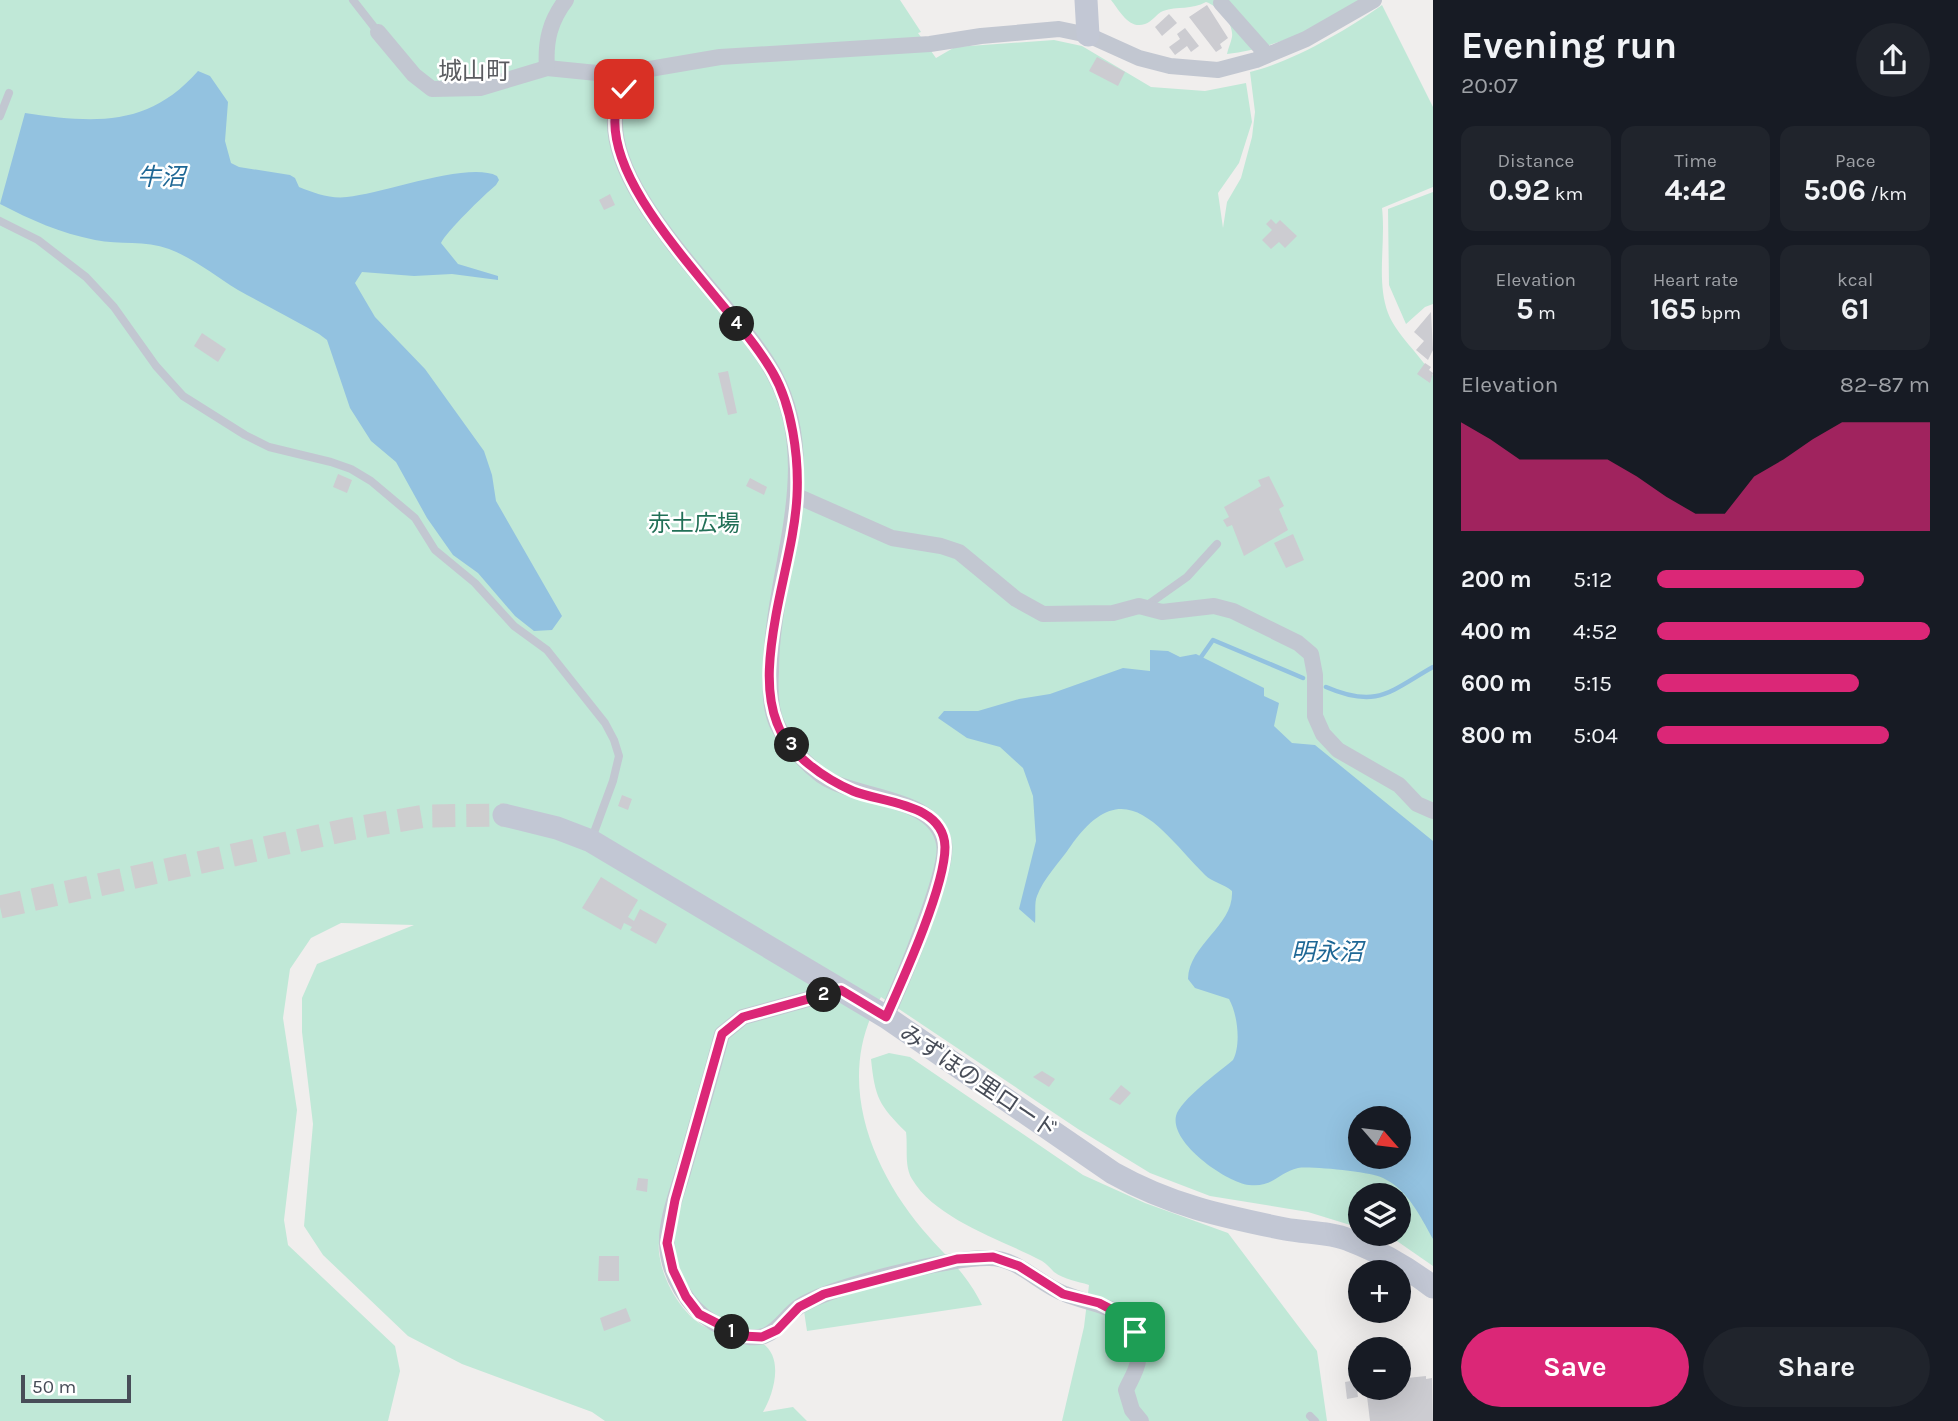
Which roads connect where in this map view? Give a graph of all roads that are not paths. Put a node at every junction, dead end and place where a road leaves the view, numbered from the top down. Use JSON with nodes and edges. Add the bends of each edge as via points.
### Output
{"nodes":[{"id":1,"x":353,"y":0,"type":"edge"},
{"id":2,"x":566,"y":0,"type":"edge"},
{"id":3,"x":1086,"y":0,"type":"edge"},
{"id":4,"x":1374,"y":0,"type":"edge"},
{"id":5,"x":1221,"y":3,"type":"dead end"},
{"id":6,"x":378,"y":32,"type":"joint"},
{"id":7,"x":1088,"y":35,"type":"junction"},
{"id":8,"x":1267,"y":55,"type":"junction"},
{"id":9,"x":547,"y":68,"type":"junction"},
{"id":10,"x":638,"y":71,"type":"junction"},
{"id":11,"x":9,"y":93,"type":"dead end"},
{"id":12,"x":0,"y":116,"type":"edge"},
{"id":13,"x":0,"y":221,"type":"edge"},
{"id":14,"x":797,"y":496,"type":"junction"},
{"id":15,"x":1217,"y":544,"type":"dead end"},
{"id":16,"x":1143,"y":607,"type":"junction"},
{"id":17,"x":1433,"y":811,"type":"edge"},
{"id":18,"x":504,"y":815,"type":"tunnel mouth"},
{"id":19,"x":591,"y":841,"type":"junction"},
{"id":20,"x":841,"y":990,"type":"junction"},
{"id":21,"x":886,"y":1017,"type":"junction"},
{"id":22,"x":1433,"y":1287,"type":"edge"},
{"id":23,"x":1141,"y":1421,"type":"edge"}],
"edges":[{"from":1,"to":6,"type":"lane"},
{"from":2,"to":9,"type":"street","via":[[554,15],[545,45]]},
{"from":3,"to":7,"type":"street"},
{"from":4,"to":8,"type":"street","via":[[1306,39]]},
{"from":5,"to":8,"type":"street"},
{"from":6,"to":9,"type":"street","via":[[432,89],[480,88]]},
{"from":7,"to":8,"type":"street","via":[[1170,66],[1218,69]]},
{"from":7,"to":10,"type":"street","via":[[1059,29],[1029,31],[930,44],[720,57]]},
{"from":9,"to":10,"type":"street"},
{"from":10,"to":14,"type":"street","via":[[616,110],[617,137],[630,181],[774,373],[793,436]]},
{"from":11,"to":12,"type":"lane"},
{"from":13,"to":19,"type":"lane","via":[[38,240],[86,277],[183,396],[269,447],[331,461],[371,481],[415,518],[435,550],[475,583],[514,626],[547,650],[605,723],[619,756]]},
{"from":14,"to":16,"type":"street","via":[[892,538],[960,551],[1016,599],[1043,614],[1113,613]]},
{"from":14,"to":21,"type":"street","via":[[771,645],[770,689],[777,725],[798,754],[823,776],[856,792],[922,811],[937,825],[945,845],[938,883]]},
{"from":15,"to":16,"type":"lane","via":[[1187,577]]},
{"from":16,"to":17,"type":"street","via":[[1162,612],[1214,606],[1298,643],[1311,654],[1315,716],[1323,734],[1338,750],[1399,785],[1418,804]]},
{"from":18,"to":19,"type":"street","name":"みずほの里ロード"},
{"from":19,"to":20,"type":"street","name":"みずほの里ロード"},
{"from":20,"to":21,"type":"street","name":"みずほの里ロード"},
{"from":20,"to":23,"type":"street","via":[[743,1017],[722,1034],[667,1243],[686,1297],[699,1314],[715,1324],[742,1336],[762,1337],[777,1330],[799,1307],[824,1294],[957,1259],[993,1257],[1019,1266],[1063,1294],[1099,1303],[1122,1315],[1135,1332],[1138,1362],[1126,1390]]},
{"from":21,"to":22,"type":"street","name":"みずほの里ロード","via":[[1149,1193],[1236,1219],[1347,1239]]}]}
